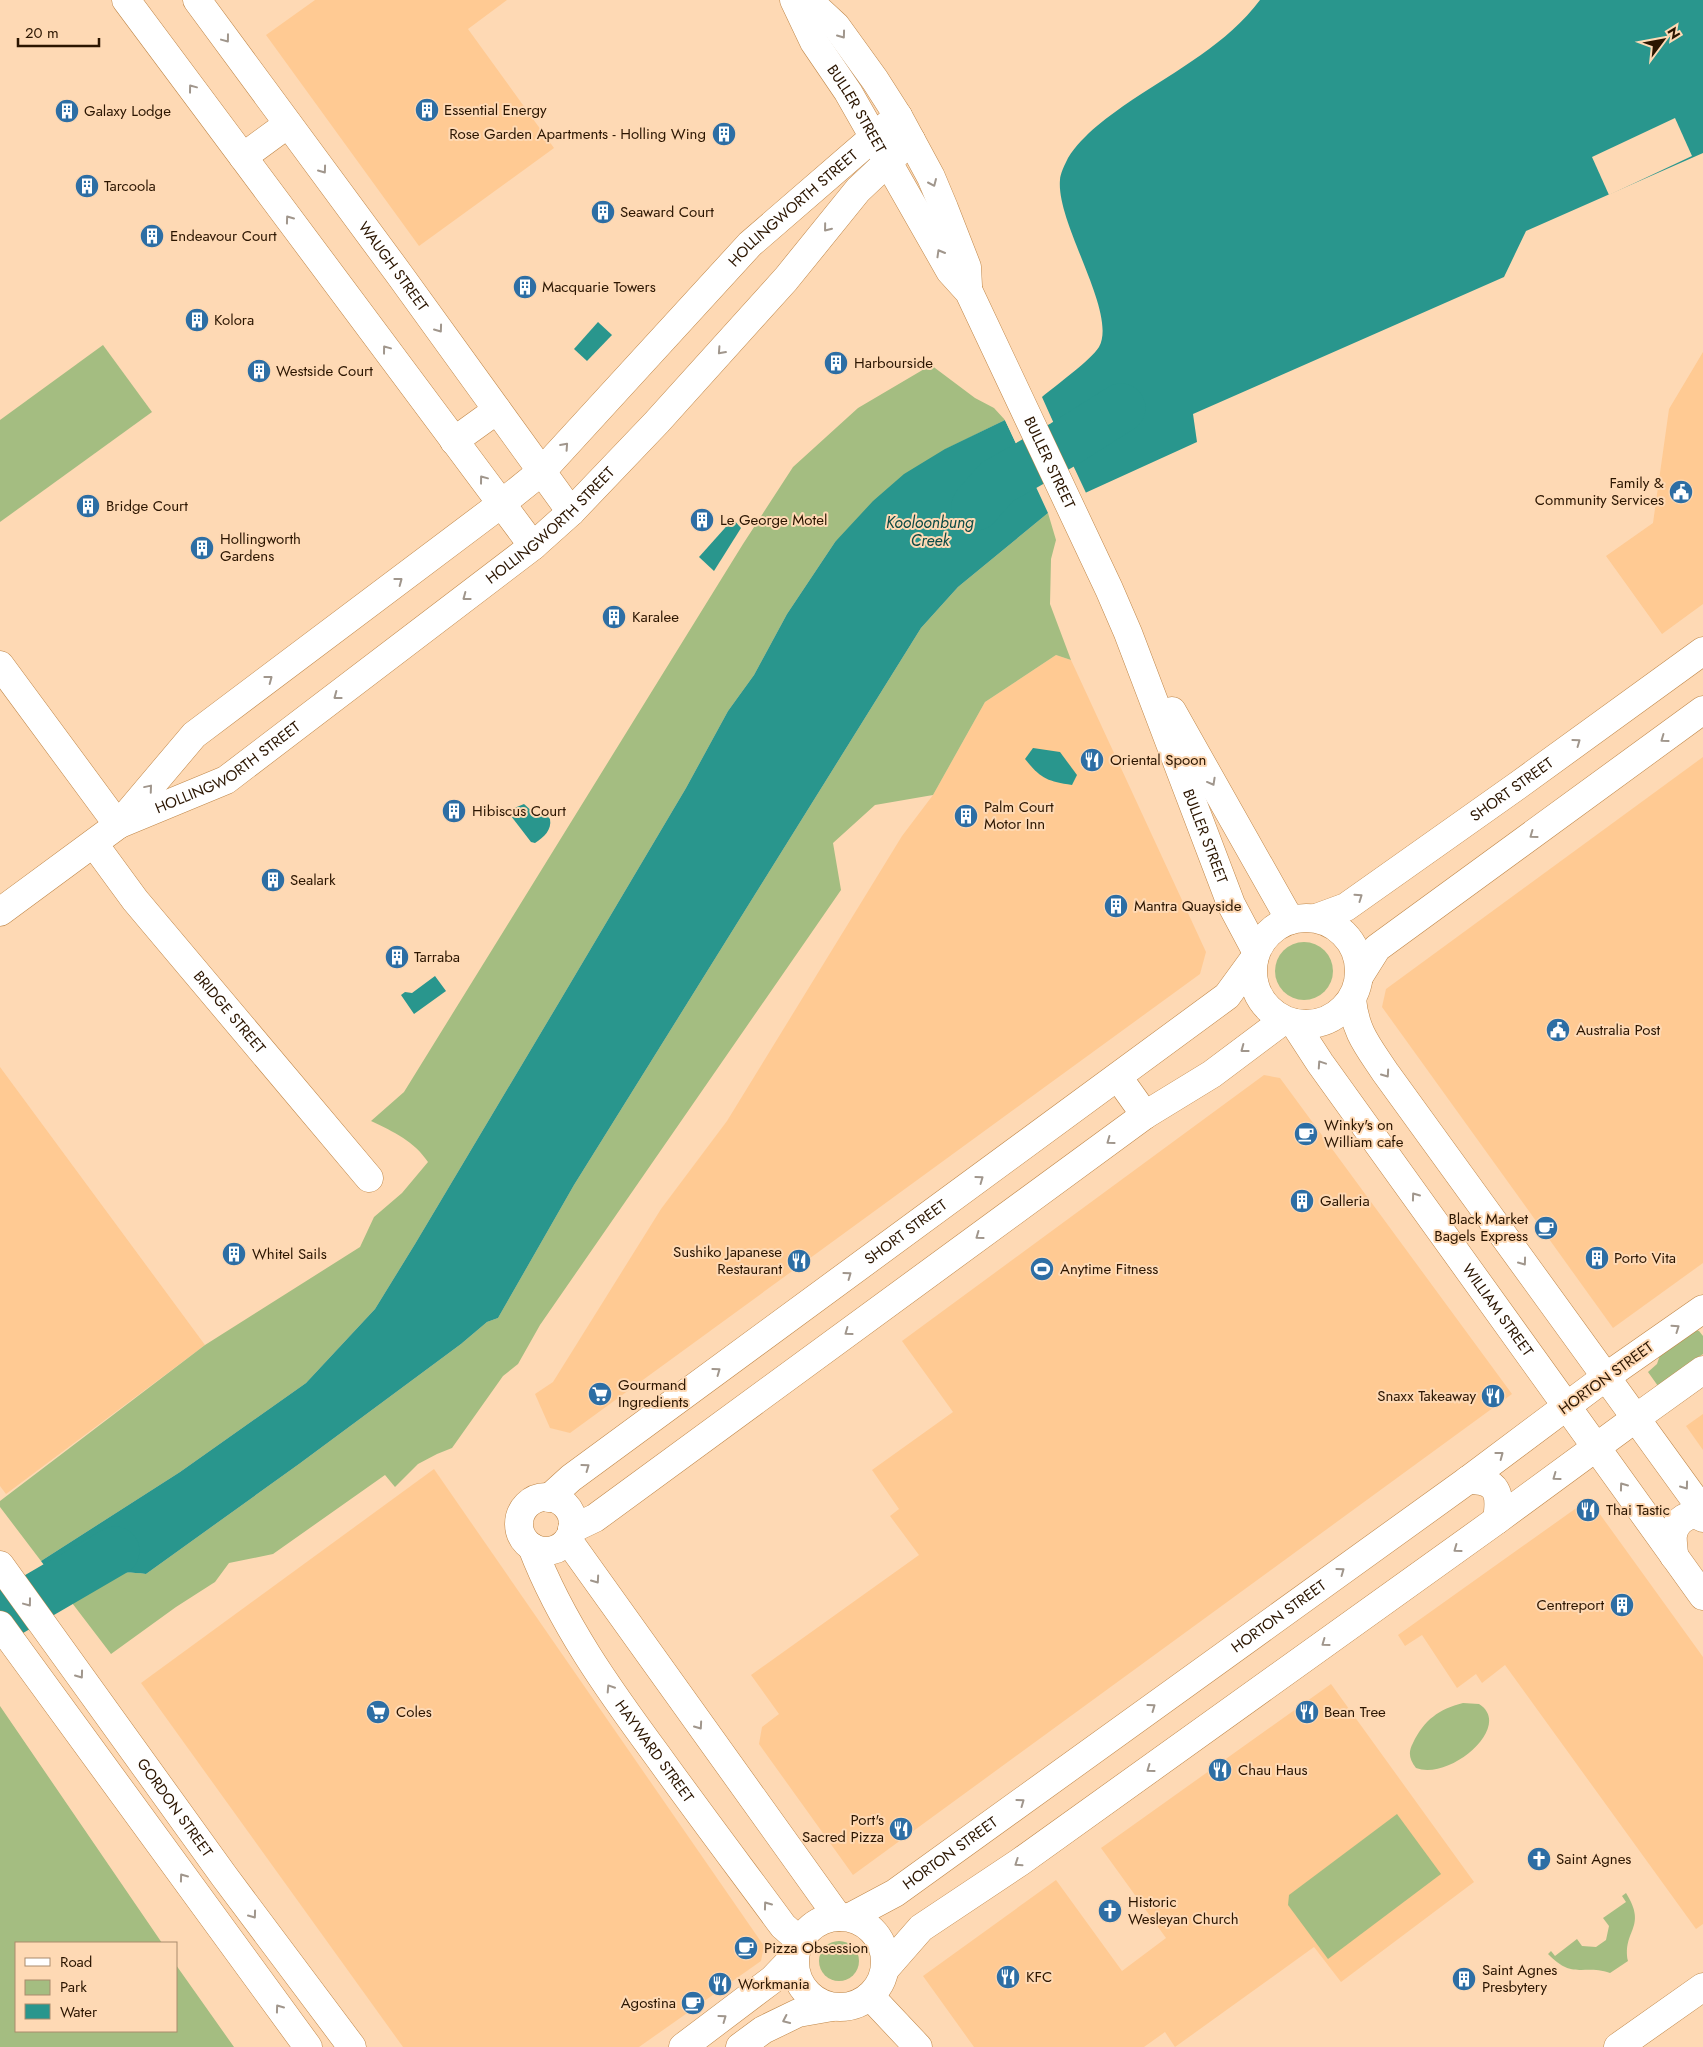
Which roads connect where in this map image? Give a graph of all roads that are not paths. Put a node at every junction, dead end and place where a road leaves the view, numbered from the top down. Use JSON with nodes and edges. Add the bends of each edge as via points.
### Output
{"nodes":[{"id":1,"x":126,"y":0,"type":"edge"},
{"id":2,"x":197,"y":0,"type":"edge"},
{"id":3,"x":794,"y":0,"type":"edge"},
{"id":4,"x":808,"y":0,"type":"edge"},
{"id":5,"x":898,"y":116,"type":"junction"},
{"id":6,"x":288,"y":124,"type":"junction"},
{"id":7,"x":874,"y":136,"type":"junction"},
{"id":8,"x":911,"y":140,"type":"junction"},
{"id":9,"x":243,"y":157,"type":"junction"},
{"id":10,"x":888,"y":161,"type":"junction"},
{"id":11,"x":969,"y":292,"type":"junction"},
{"id":12,"x":497,"y":410,"type":"junction"},
{"id":13,"x":454,"y":441,"type":"junction"},
{"id":14,"x":542,"y":471,"type":"junction"},
{"id":15,"x":501,"y":504,"type":"junction"},
{"id":16,"x":571,"y":512,"type":"junction"},
{"id":17,"x":533,"y":546,"type":"junction"},
{"id":18,"x":1128,"y":633,"type":"junction"},
{"id":19,"x":1703,"y":651,"type":"edge"},
{"id":20,"x":0,"y":665,"type":"edge"},
{"id":21,"x":1703,"y":710,"type":"edge"},
{"id":22,"x":118,"y":825,"type":"junction"},
{"id":23,"x":94,"y":844,"type":"junction"},
{"id":24,"x":0,"y":912,"type":"edge"},
{"id":25,"x":1303,"y":919,"type":"junction"},
{"id":26,"x":1255,"y":955,"type":"junction"},
{"id":27,"x":1356,"y":987,"type":"junction"},
{"id":28,"x":1289,"y":1022,"type":"junction"},
{"id":29,"x":1118,"y":1077,"type":"junction"},
{"id":30,"x":1145,"y":1115,"type":"junction"},
{"id":31,"x":369,"y":1178,"type":"dead end"},
{"id":32,"x":1703,"y":1309,"type":"edge"},
{"id":33,"x":1703,"y":1370,"type":"edge"},
{"id":34,"x":1607,"y":1376,"type":"junction"},
{"id":35,"x":1566,"y":1406,"type":"junction"},
{"id":36,"x":1636,"y":1418,"type":"junction"},
{"id":37,"x":1596,"y":1448,"type":"junction"},
{"id":38,"x":1468,"y":1480,"type":"junction"},
{"id":39,"x":549,"y":1498,"type":"junction"},
{"id":40,"x":1703,"y":1510,"type":"edge"},
{"id":41,"x":1703,"y":1518,"type":"edge"},
{"id":42,"x":1497,"y":1520,"type":"junction"},
{"id":43,"x":570,"y":1534,"type":"junction"},
{"id":44,"x":532,"y":1547,"type":"junction"},
{"id":45,"x":1674,"y":1556,"type":"junction"},
{"id":46,"x":2,"y":1568,"type":"edge"},
{"id":47,"x":1703,"y":1596,"type":"edge"},
{"id":48,"x":0,"y":1625,"type":"edge"},
{"id":49,"x":844,"y":1917,"type":"junction"},
{"id":50,"x":797,"y":1948,"type":"junction"},
{"id":51,"x":886,"y":1968,"type":"junction"},
{"id":52,"x":1703,"y":1987,"type":"edge"},
{"id":53,"x":870,"y":1996,"type":"junction"},
{"id":54,"x":832,"y":2007,"type":"junction"},
{"id":55,"x":308,"y":2047,"type":"edge"},
{"id":56,"x":352,"y":2047,"type":"edge"},
{"id":57,"x":683,"y":2047,"type":"edge"},
{"id":58,"x":740,"y":2047,"type":"edge"},
{"id":59,"x":918,"y":2047,"type":"edge"},
{"id":60,"x":1618,"y":2047,"type":"edge"}],
"edges":[{"from":9,"to":1,"type":"street","one_way":true},
{"from":2,"to":6,"type":"street","name":"WAUGH STREET","one_way":true},
{"from":3,"to":7,"type":"street","name":"BULLER STREET","via":[[814,42]]},
{"from":4,"to":5,"type":"street","name":"BULLER STREET","one_way":true,"via":[[836,26]]},
{"from":5,"to":7,"type":"street","name":"HOLLINGWORTH STREET"},
{"from":5,"to":8,"type":"street","name":"BULLER STREET"},
{"from":6,"to":9,"type":"street"},
{"from":6,"to":12,"type":"street","name":"WAUGH STREET","one_way":true},
{"from":7,"to":10,"type":"street","name":"BULLER STREET"},
{"from":14,"to":7,"type":"street","name":"HOLLINGWORTH STREET","one_way":true,"via":[[750,244]]},
{"from":8,"to":10,"type":"street","name":"HOLLINGWORTH STREET"},
{"from":8,"to":11,"type":"street","name":"BULLER STREET","one_way":true,"via":[[931,178],[964,259]]},
{"from":13,"to":9,"type":"street","one_way":true},
{"from":11,"to":10,"type":"street","name":"BULLER STREET","one_way":true,"via":[[950,271]]},
{"from":10,"to":16,"type":"street","name":"HOLLINGWORTH STREET","one_way":true,"via":[[858,190],[786,279]]},
{"from":11,"to":18,"type":"street","name":"BULLER STREET"},
{"from":12,"to":13,"type":"street"},
{"from":12,"to":14,"type":"street","name":"WAUGH STREET"},
{"from":15,"to":13,"type":"street","one_way":true},
{"from":14,"to":15,"type":"street","name":"HOLLINGWORTH STREET"},
{"from":14,"to":16,"type":"street","name":"WAUGH STREET"},
{"from":15,"to":17,"type":"street"},
{"from":22,"to":15,"type":"street","name":"HOLLINGWORTH STREET","one_way":true,"via":[[194,735]]},
{"from":16,"to":17,"type":"street","name":"HOLLINGWORTH STREET"},
{"from":17,"to":22,"type":"street","name":"HOLLINGWORTH STREET","one_way":true,"via":[[226,780]]},
{"from":18,"to":25,"type":"street","name":"BULLER STREET","one_way":true},
{"from":18,"to":26,"type":"street","name":"BULLER STREET","via":[[1231,904]]},
{"from":25,"to":19,"type":"street","name":"SHORT STREET","one_way":true,"via":[[1346,907]]},
{"from":20,"to":22,"type":"street"},
{"from":21,"to":27,"type":"street","one_way":true,"via":[[1377,948]]},
{"from":22,"to":23,"type":"street","name":"HOLLINGWORTH STREET"},
{"from":23,"to":24,"type":"street","name":"HOLLINGWORTH STREET"},
{"from":23,"to":31,"type":"street","name":"BRIDGE STREET","via":[[135,900]]},
{"from":25,"to":26,"type":"street","via":[[1276,927],[1264,938]]},
{"from":25,"to":27,"type":"street","via":[[1334,925],[1348,938],[1357,956]]},
{"from":26,"to":28,"type":"street","via":[[1253,975],[1257,991],[1266,1006]]},
{"from":26,"to":29,"type":"street","name":"SHORT STREET","via":[[1227,996]]},
{"from":27,"to":28,"type":"street","via":[[1336,1015],[1316,1024]]},
{"from":27,"to":34,"type":"street","one_way":true,"via":[[1353,1017],[1358,1032]]},
{"from":28,"to":30,"type":"street","one_way":true},
{"from":35,"to":28,"type":"street","name":"WILLIAM STREET","one_way":true},
{"from":29,"to":30,"type":"street"},
{"from":39,"to":29,"type":"street","name":"SHORT STREET","one_way":true,"via":[[571,1478]]},
{"from":30,"to":43,"type":"street","one_way":true},
{"from":34,"to":32,"type":"street","name":"HORTON STREET","one_way":true},
{"from":33,"to":36,"type":"street"},
{"from":34,"to":35,"type":"street","name":"HORTON STREET"},
{"from":34,"to":36,"type":"street"},
{"from":35,"to":37,"type":"street","name":"WILLIAM STREET"},
{"from":38,"to":35,"type":"street","name":"HORTON STREET","one_way":true},
{"from":36,"to":37,"type":"street"},
{"from":36,"to":40,"type":"street","one_way":true},
{"from":37,"to":42,"type":"street","one_way":true},
{"from":45,"to":37,"type":"street","name":"WILLIAM STREET","one_way":true},
{"from":38,"to":42,"type":"street","via":[[1482,1480],[1495,1487],[1499,1497]]},
{"from":49,"to":38,"type":"street","name":"HORTON STREET","one_way":true,"via":[[895,1893]]},
{"from":39,"to":43,"type":"street","via":[[570,1512]]},
{"from":39,"to":44,"type":"street","via":[[531,1502],[520,1517],[521,1534]]},
{"from":41,"to":45,"type":"street","via":[[1688,1516],[1677,1523],[1673,1535]]},
{"from":42,"to":51,"type":"street","one_way":true,"via":[[1020,1862],[921,1928]]},
{"from":43,"to":44,"type":"street","via":[[557,1549],[540,1551]]},
{"from":43,"to":49,"type":"street","one_way":true},
{"from":50,"to":44,"type":"street","name":"HAYWARD STREET","one_way":true,"via":[[625,1712],[572,1630],[543,1577]]},
{"from":45,"to":47,"type":"street","name":"WILLIAM STREET"},
{"from":46,"to":56,"type":"street","name":"GORDON STREET","one_way":true},
{"from":55,"to":48,"type":"street","one_way":true},
{"from":49,"to":50,"type":"street","via":[[823,1920],[809,1928]]},
{"from":49,"to":51,"type":"street","via":[[862,1923],[875,1933]]},
{"from":50,"to":54,"type":"street","via":[[797,1978],[818,2002]]},
{"from":57,"to":50,"type":"street","one_way":true,"via":[[773,1979]]},
{"from":51,"to":53,"type":"street","via":[[880,1984]]},
{"from":52,"to":60,"type":"street"},
{"from":53,"to":54,"type":"street","via":[[857,2004]]},
{"from":53,"to":59,"type":"street"},
{"from":54,"to":58,"type":"street","one_way":true,"via":[[798,2014],[763,2030]]}]}
